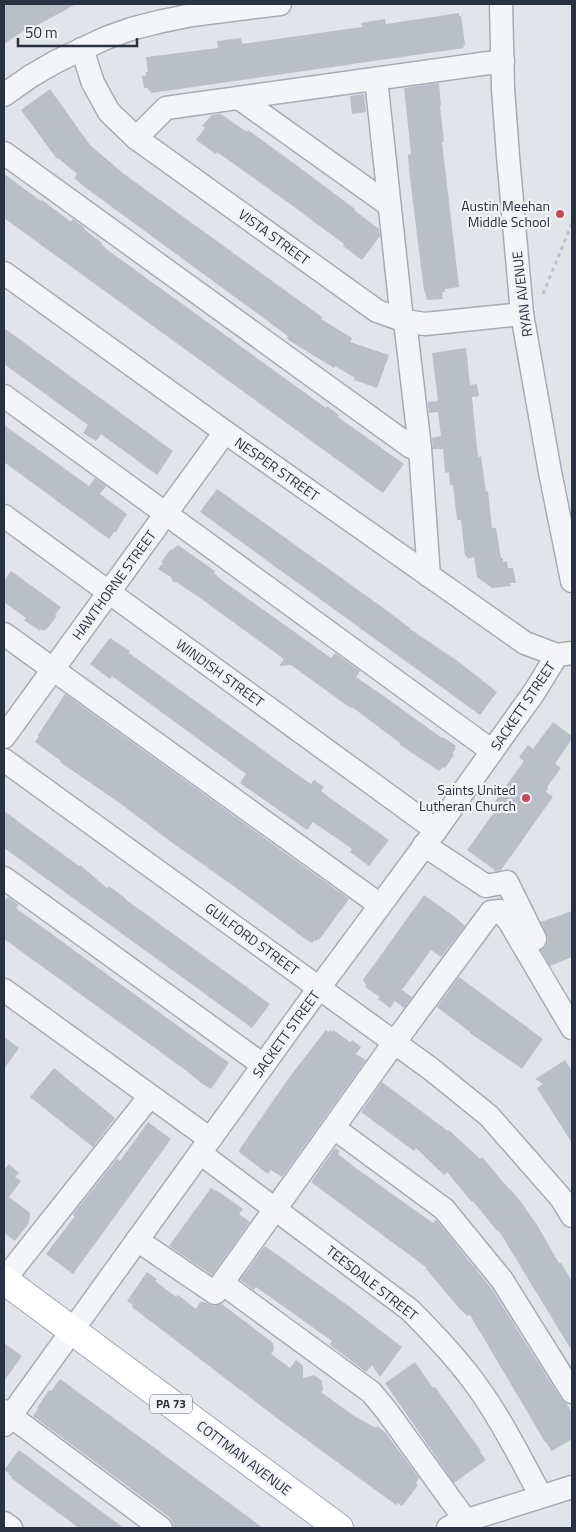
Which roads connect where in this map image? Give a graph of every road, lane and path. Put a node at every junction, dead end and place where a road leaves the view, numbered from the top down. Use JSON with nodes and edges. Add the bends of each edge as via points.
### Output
{"nodes":[{"id":1,"x":280,"y":4,"type":"edge"},
{"id":2,"x":501,"y":4,"type":"edge"},
{"id":3,"x":82,"y":50,"type":"junction"},
{"id":4,"x":503,"y":61,"type":"junction"},
{"id":5,"x":376,"y":79,"type":"junction"},
{"id":6,"x":4,"y":96,"type":"edge"},
{"id":7,"x":239,"y":98,"type":"junction"},
{"id":8,"x":136,"y":138,"type":"junction"},
{"id":9,"x":4,"y":153,"type":"edge"},
{"id":10,"x":389,"y":205,"type":"junction"},
{"id":11,"x":572,"y":223,"type":"edge"},
{"id":12,"x":4,"y":273,"type":"edge"},
{"id":13,"x":543,"y":294,"type":"dead end"},
{"id":14,"x":522,"y":314,"type":"junction"},
{"id":15,"x":403,"y":320,"type":"junction"},
{"id":16,"x":4,"y":396,"type":"edge"},
{"id":17,"x":225,"y":432,"type":"junction"},
{"id":18,"x":420,"y":448,"type":"junction"},
{"id":19,"x":166,"y":514,"type":"junction"},
{"id":20,"x":4,"y":516,"type":"edge"},
{"id":21,"x":429,"y":576,"type":"junction"},
{"id":22,"x":572,"y":581,"type":"edge"},
{"id":23,"x":109,"y":593,"type":"junction"},
{"id":24,"x":4,"y":634,"type":"edge"},
{"id":25,"x":565,"y":654,"type":"edge"},
{"id":26,"x":53,"y":669,"type":"junction"},
{"id":27,"x":4,"y":737,"type":"edge"},
{"id":28,"x":492,"y":751,"type":"junction"},
{"id":29,"x":4,"y":760,"type":"edge"},
{"id":30,"x":430,"y":838,"type":"junction"},
{"id":31,"x":4,"y":878,"type":"edge"},
{"id":32,"x":380,"y":905,"type":"junction"},
{"id":33,"x":538,"y":945,"type":"dead end"},
{"id":34,"x":319,"y":988,"type":"junction"},
{"id":35,"x":4,"y":990,"type":"edge"},
{"id":36,"x":572,"y":1028,"type":"edge"},
{"id":37,"x":394,"y":1043,"type":"junction"},
{"id":38,"x":263,"y":1066,"type":"junction"},
{"id":39,"x":150,"y":1096,"type":"junction"},
{"id":40,"x":334,"y":1128,"type":"junction"},
{"id":41,"x":205,"y":1146,"type":"junction"},
{"id":42,"x":275,"y":1210,"type":"junction"},
{"id":43,"x":572,"y":1216,"type":"edge"},
{"id":44,"x":137,"y":1240,"type":"junction"},
{"id":45,"x":4,"y":1280,"type":"edge"},
{"id":46,"x":222,"y":1283,"type":"junction"},
{"id":47,"x":72,"y":1331,"type":"junction"},
{"id":48,"x":572,"y":1392,"type":"edge"},
{"id":49,"x":6,"y":1417,"type":"edge"},
{"id":50,"x":572,"y":1487,"type":"edge"},
{"id":51,"x":540,"y":1496,"type":"junction"},
{"id":52,"x":4,"y":1523,"type":"edge"},
{"id":53,"x":457,"y":1525,"type":"edge"},
{"id":54,"x":11,"y":1528,"type":"edge"},
{"id":55,"x":161,"y":1528,"type":"edge"},
{"id":56,"x":339,"y":1528,"type":"edge"}],
"edges":[{"from":1,"to":3,"type":"street","via":[[158,22],[106,38]]},
{"from":2,"to":4,"type":"street","name":"RYAN AVENUE"},
{"from":3,"to":6,"type":"street","via":[[31,76]]},
{"from":3,"to":8,"type":"street","name":"VISTA STREET","via":[[109,112]]},
{"from":4,"to":5,"type":"street"},
{"from":4,"to":14,"type":"street","name":"RYAN AVENUE"},
{"from":5,"to":7,"type":"street"},
{"from":5,"to":10,"type":"street"},
{"from":7,"to":8,"type":"street","via":[[166,108]]},
{"from":7,"to":10,"type":"street"},
{"from":8,"to":15,"type":"street","name":"VISTA STREET","via":[[377,311]]},
{"from":9,"to":18,"type":"street","via":[[410,447]]},
{"from":10,"to":15,"type":"street"},
{"from":11,"to":13,"type":"path"},
{"from":12,"to":17,"type":"street","name":"NESPER STREET"},
{"from":14,"to":15,"type":"street","name":"VISTA STREET","via":[[425,324]]},
{"from":14,"to":22,"type":"street","name":"RYAN AVENUE"},
{"from":15,"to":18,"type":"street"},
{"from":16,"to":19,"type":"street"},
{"from":17,"to":19,"type":"street","name":"HAWTHORNE STREET"},
{"from":17,"to":21,"type":"street","name":"NESPER STREET"},
{"from":18,"to":21,"type":"street"},
{"from":19,"to":23,"type":"street","name":"HAWTHORNE STREET"},
{"from":19,"to":28,"type":"street"},
{"from":20,"to":23,"type":"street","name":"WINDISH STREET"},
{"from":21,"to":25,"type":"street","name":"NESPER STREET","via":[[525,643]]},
{"from":23,"to":26,"type":"street","name":"HAWTHORNE STREET"},
{"from":23,"to":30,"type":"street","name":"WINDISH STREET"},
{"from":24,"to":26,"type":"street"},
{"from":25,"to":28,"type":"street","name":"SACKETT STREET"},
{"from":26,"to":27,"type":"street","name":"HAWTHORNE STREET"},
{"from":26,"to":32,"type":"street"},
{"from":28,"to":30,"type":"street","name":"SACKETT STREET"},
{"from":29,"to":34,"type":"street","name":"GUILFORD STREET"},
{"from":30,"to":32,"type":"street","name":"SACKETT STREET"},
{"from":30,"to":33,"type":"street","name":"WINDISH STREET","via":[[486,886],[506,882]]},
{"from":31,"to":38,"type":"street"},
{"from":32,"to":34,"type":"street","name":"SACKETT STREET"},
{"from":34,"to":37,"type":"street","name":"GUILFORD STREET"},
{"from":34,"to":38,"type":"street","name":"SACKETT STREET"},
{"from":35,"to":39,"type":"street","name":"TEESDALE STREET"},
{"from":36,"to":37,"type":"street","via":[[500,911],[491,912]]},
{"from":37,"to":40,"type":"street"},
{"from":37,"to":43,"type":"street","name":"GUILFORD STREET","via":[[489,1116],[561,1198]]},
{"from":38,"to":41,"type":"street","name":"SACKETT STREET"},
{"from":39,"to":41,"type":"street","name":"TEESDALE STREET"},
{"from":39,"to":45,"type":"street"},
{"from":40,"to":42,"type":"street"},
{"from":40,"to":48,"type":"street","via":[[444,1209],[502,1280]]},
{"from":41,"to":42,"type":"street","name":"TEESDALE STREET"},
{"from":41,"to":44,"type":"street","name":"SACKETT STREET"},
{"from":42,"to":46,"type":"street"},
{"from":42,"to":51,"type":"street","name":"TEESDALE STREET","via":[[410,1310],[437,1336],[480,1390]]},
{"from":44,"to":46,"type":"street","via":[[215,1293]]},
{"from":44,"to":47,"type":"street","name":"SACKETT STREET"},
{"from":45,"to":47,"type":"main road","name":"COTTMAN AVENUE","number":"PA 73"},
{"from":46,"to":53,"type":"street","via":[[371,1392],[386,1410]]},
{"from":47,"to":49,"type":"street","name":"SACKETT STREET"},
{"from":47,"to":56,"type":"main road","name":"COTTMAN AVENUE","number":"PA 73"},
{"from":49,"to":55,"type":"street"},
{"from":50,"to":51,"type":"street"},
{"from":51,"to":53,"type":"street"},
{"from":52,"to":54,"type":"street"}]}
